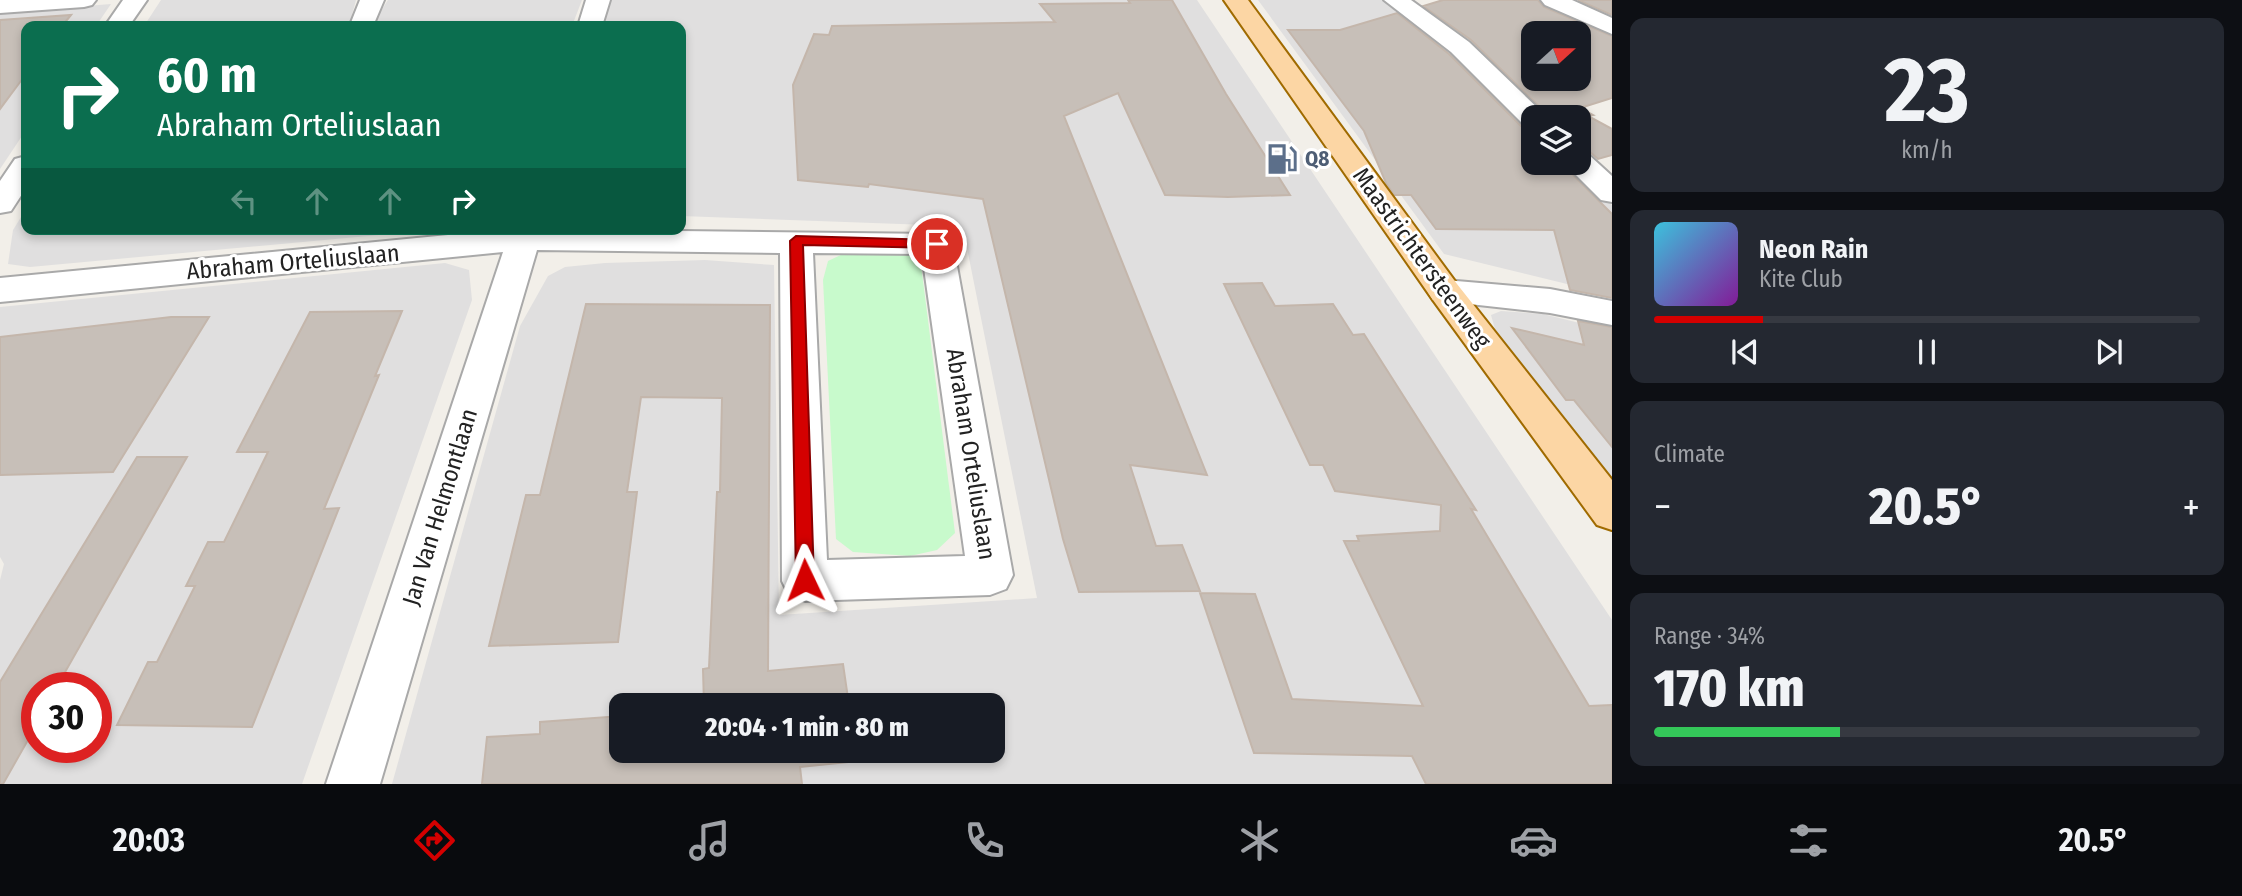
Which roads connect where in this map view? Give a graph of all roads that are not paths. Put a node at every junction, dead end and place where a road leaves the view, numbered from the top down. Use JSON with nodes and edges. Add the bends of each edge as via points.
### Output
{"nodes":[{"id":1,"x":84,"y":0,"type":"edge"},
{"id":2,"x":135,"y":0,"type":"edge"},
{"id":3,"x":372,"y":0,"type":"edge"},
{"id":4,"x":598,"y":0,"type":"edge"},
{"id":5,"x":1237,"y":0,"type":"edge"},
{"id":6,"x":1396,"y":0,"type":"edge"},
{"id":7,"x":1553,"y":0,"type":"edge"},
{"id":8,"x":0,"y":6,"type":"edge"},
{"id":9,"x":120,"y":21,"type":"edge"},
{"id":10,"x":364,"y":21,"type":"edge"},
{"id":11,"x":592,"y":21,"type":"edge"},
{"id":12,"x":1612,"y":27,"type":"edge"},
{"id":13,"x":1521,"y":106,"type":"edge"},
{"id":14,"x":21,"y":172,"type":"edge"},
{"id":15,"x":1591,"y":173,"type":"edge"},
{"id":16,"x":1612,"y":193,"type":"edge"},
{"id":17,"x":0,"y":204,"type":"edge"},
{"id":18,"x":525,"y":235,"type":"edge"},
{"id":19,"x":796,"y":241,"type":"junction"},
{"id":20,"x":0,"y":290,"type":"edge"},
{"id":21,"x":1445,"y":292,"type":"junction"},
{"id":22,"x":1612,"y":313,"type":"edge"},
{"id":23,"x":1612,"y":512,"type":"edge"},
{"id":24,"x":353,"y":784,"type":"edge"}],
"edges":[{"from":1,"to":8,"type":"street"},
{"from":2,"to":9,"type":"street"},
{"from":3,"to":10,"type":"street"},
{"from":4,"to":11,"type":"street"},
{"from":5,"to":21,"type":"main road","name":"Maastrichtersteenweg"},
{"from":6,"to":13,"type":"street","via":[[1460,47]]},
{"from":7,"to":12,"type":"street"},
{"from":14,"to":17,"type":"street"},
{"from":15,"to":16,"type":"street"},
{"from":18,"to":19,"type":"street","name":"Abraham Orteliuslaan"},
{"from":18,"to":20,"type":"street","name":"Abraham Orteliuslaan"},
{"from":18,"to":24,"type":"street","name":"Jan Van Helmontlaan"},
{"from":19,"to":19,"type":"street","name":"Abraham Orteliuslaan","via":[[937,244],[990,575],[805,580]]},
{"from":21,"to":22,"type":"street","via":[[1550,301]]},
{"from":21,"to":23,"type":"main road","name":"Maastrichtersteenweg"}]}
